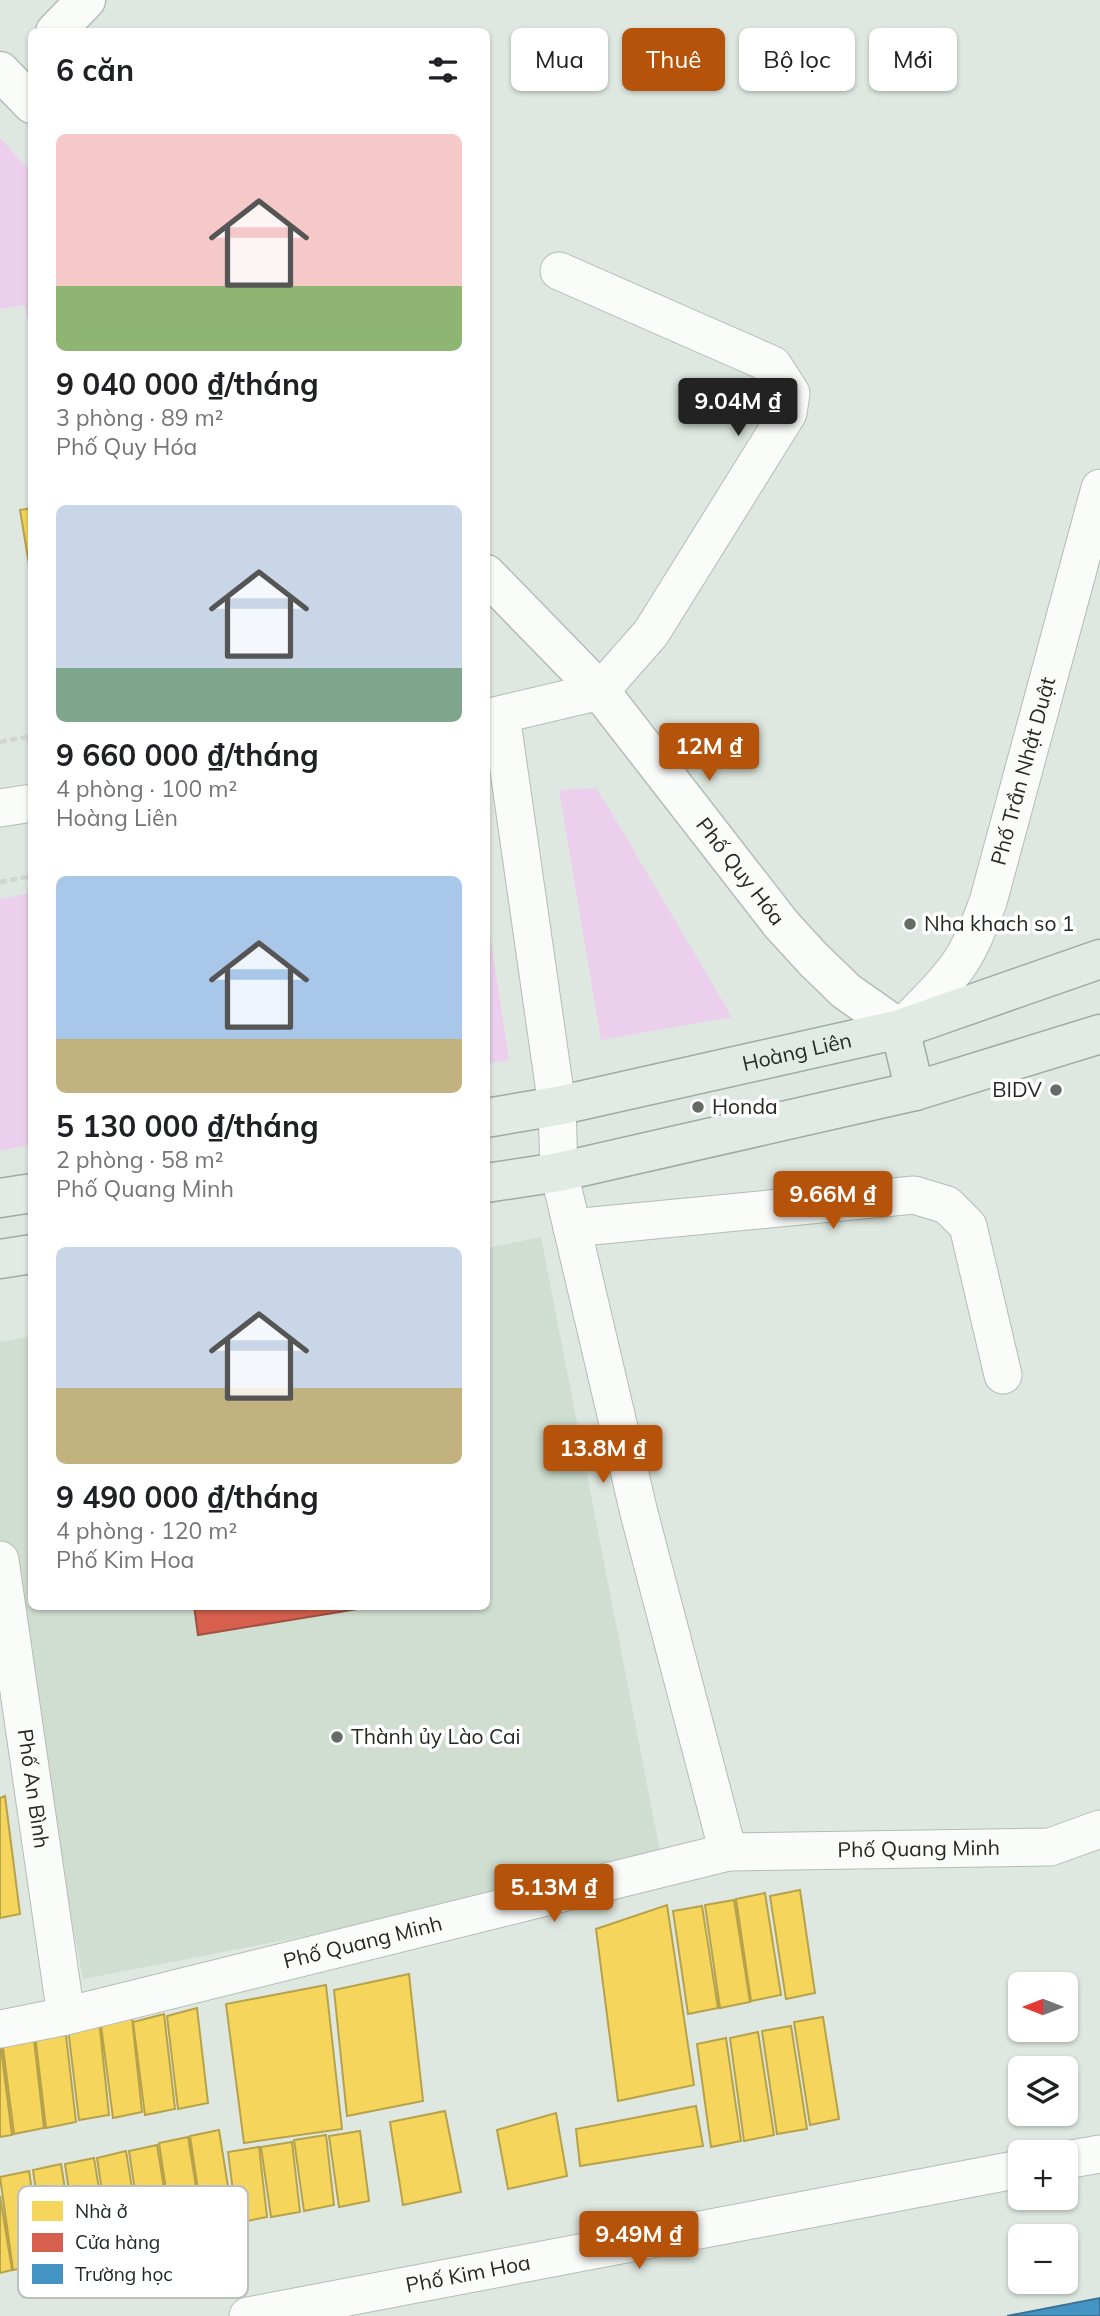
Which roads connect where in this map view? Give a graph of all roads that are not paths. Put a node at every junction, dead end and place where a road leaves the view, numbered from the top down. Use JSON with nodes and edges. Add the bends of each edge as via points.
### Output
{"nodes":[{"id":1,"x":86,"y":0,"type":"edge"},
{"id":2,"x":59,"y":28,"type":"edge"},
{"id":3,"x":559,"y":271,"type":"dead end"},
{"id":4,"x":1100,"y":488,"type":"edge"},
{"id":5,"x":490,"y":578,"type":"edge"},
{"id":6,"x":600,"y":691,"type":"junction"},
{"id":7,"x":494,"y":716,"type":"edge"},
{"id":8,"x":28,"y":804,"type":"edge"},
{"id":9,"x":0,"y":808,"type":"edge"},
{"id":10,"x":1100,"y":960,"type":"edge"},
{"id":11,"x":900,"y":1029,"type":"junction"},
{"id":12,"x":1100,"y":1034,"type":"edge"},
{"id":13,"x":915,"y":1091,"type":"junction"},
{"id":14,"x":557,"y":1106,"type":"junction"},
{"id":15,"x":490,"y":1117,"type":"edge"},
{"id":16,"x":559,"y":1172,"type":"junction"},
{"id":17,"x":490,"y":1182,"type":"edge"},
{"id":18,"x":28,"y":1194,"type":"edge"},
{"id":19,"x":0,"y":1198,"type":"edge"},
{"id":20,"x":572,"y":1227,"type":"junction"},
{"id":21,"x":28,"y":1255,"type":"edge"},
{"id":22,"x":0,"y":1259,"type":"edge"},
{"id":23,"x":1003,"y":1374,"type":"dead end"},
{"id":24,"x":0,"y":1560,"type":"edge"},
{"id":25,"x":1100,"y":1829,"type":"edge"},
{"id":26,"x":728,"y":1852,"type":"junction"},
{"id":27,"x":66,"y":2015,"type":"junction"},
{"id":28,"x":0,"y":2029,"type":"edge"},
{"id":29,"x":1100,"y":2154,"type":"edge"},
{"id":30,"x":1078,"y":2158,"type":"edge"},
{"id":31,"x":1008,"y":2171,"type":"edge"},
{"id":32,"x":247,"y":2316,"type":"edge"}],
"edges":[{"from":1,"to":2,"type":"street"},
{"from":3,"to":6,"type":"street","via":[[773,365],[791,393],[788,413],[651,634]]},
{"from":4,"to":11,"type":"street","name":"Phố Trần Nhật Duật","via":[[988,902],[957,967]]},
{"from":5,"to":6,"type":"street","name":"Phố Quy Hóa"},
{"from":6,"to":7,"type":"street"},
{"from":6,"to":11,"type":"street","name":"Phố Quy Hóa","via":[[789,933],[846,991]]},
{"from":7,"to":14,"type":"street"},
{"from":8,"to":9,"type":"street"},
{"from":10,"to":11,"type":"main road","name":"Hoàng Liên"},
{"from":11,"to":13,"type":"main road"},
{"from":11,"to":14,"type":"main road","name":"Hoàng Liên"},
{"from":12,"to":13,"type":"main road"},
{"from":13,"to":16,"type":"main road"},
{"from":14,"to":15,"type":"main road","name":"Hoàng Liên"},
{"from":14,"to":16,"type":"street"},
{"from":16,"to":17,"type":"main road"},
{"from":16,"to":20,"type":"street"},
{"from":18,"to":19,"type":"main road"},
{"from":20,"to":23,"type":"street","via":[[914,1195],[947,1205],[968,1226]]},
{"from":20,"to":26,"type":"street","via":[[639,1513]]},
{"from":21,"to":22,"type":"main road"},
{"from":24,"to":27,"type":"street","name":"Phố An Bình"},
{"from":25,"to":26,"type":"street","name":"Phố Quang Minh","via":[[1050,1847]]},
{"from":26,"to":27,"type":"street","name":"Phố Quang Minh"},
{"from":27,"to":28,"type":"street","name":"Phố Quang Minh"},
{"from":29,"to":30,"type":"street"},
{"from":31,"to":32,"type":"street","name":"Phố Kim Hoa"}]}
